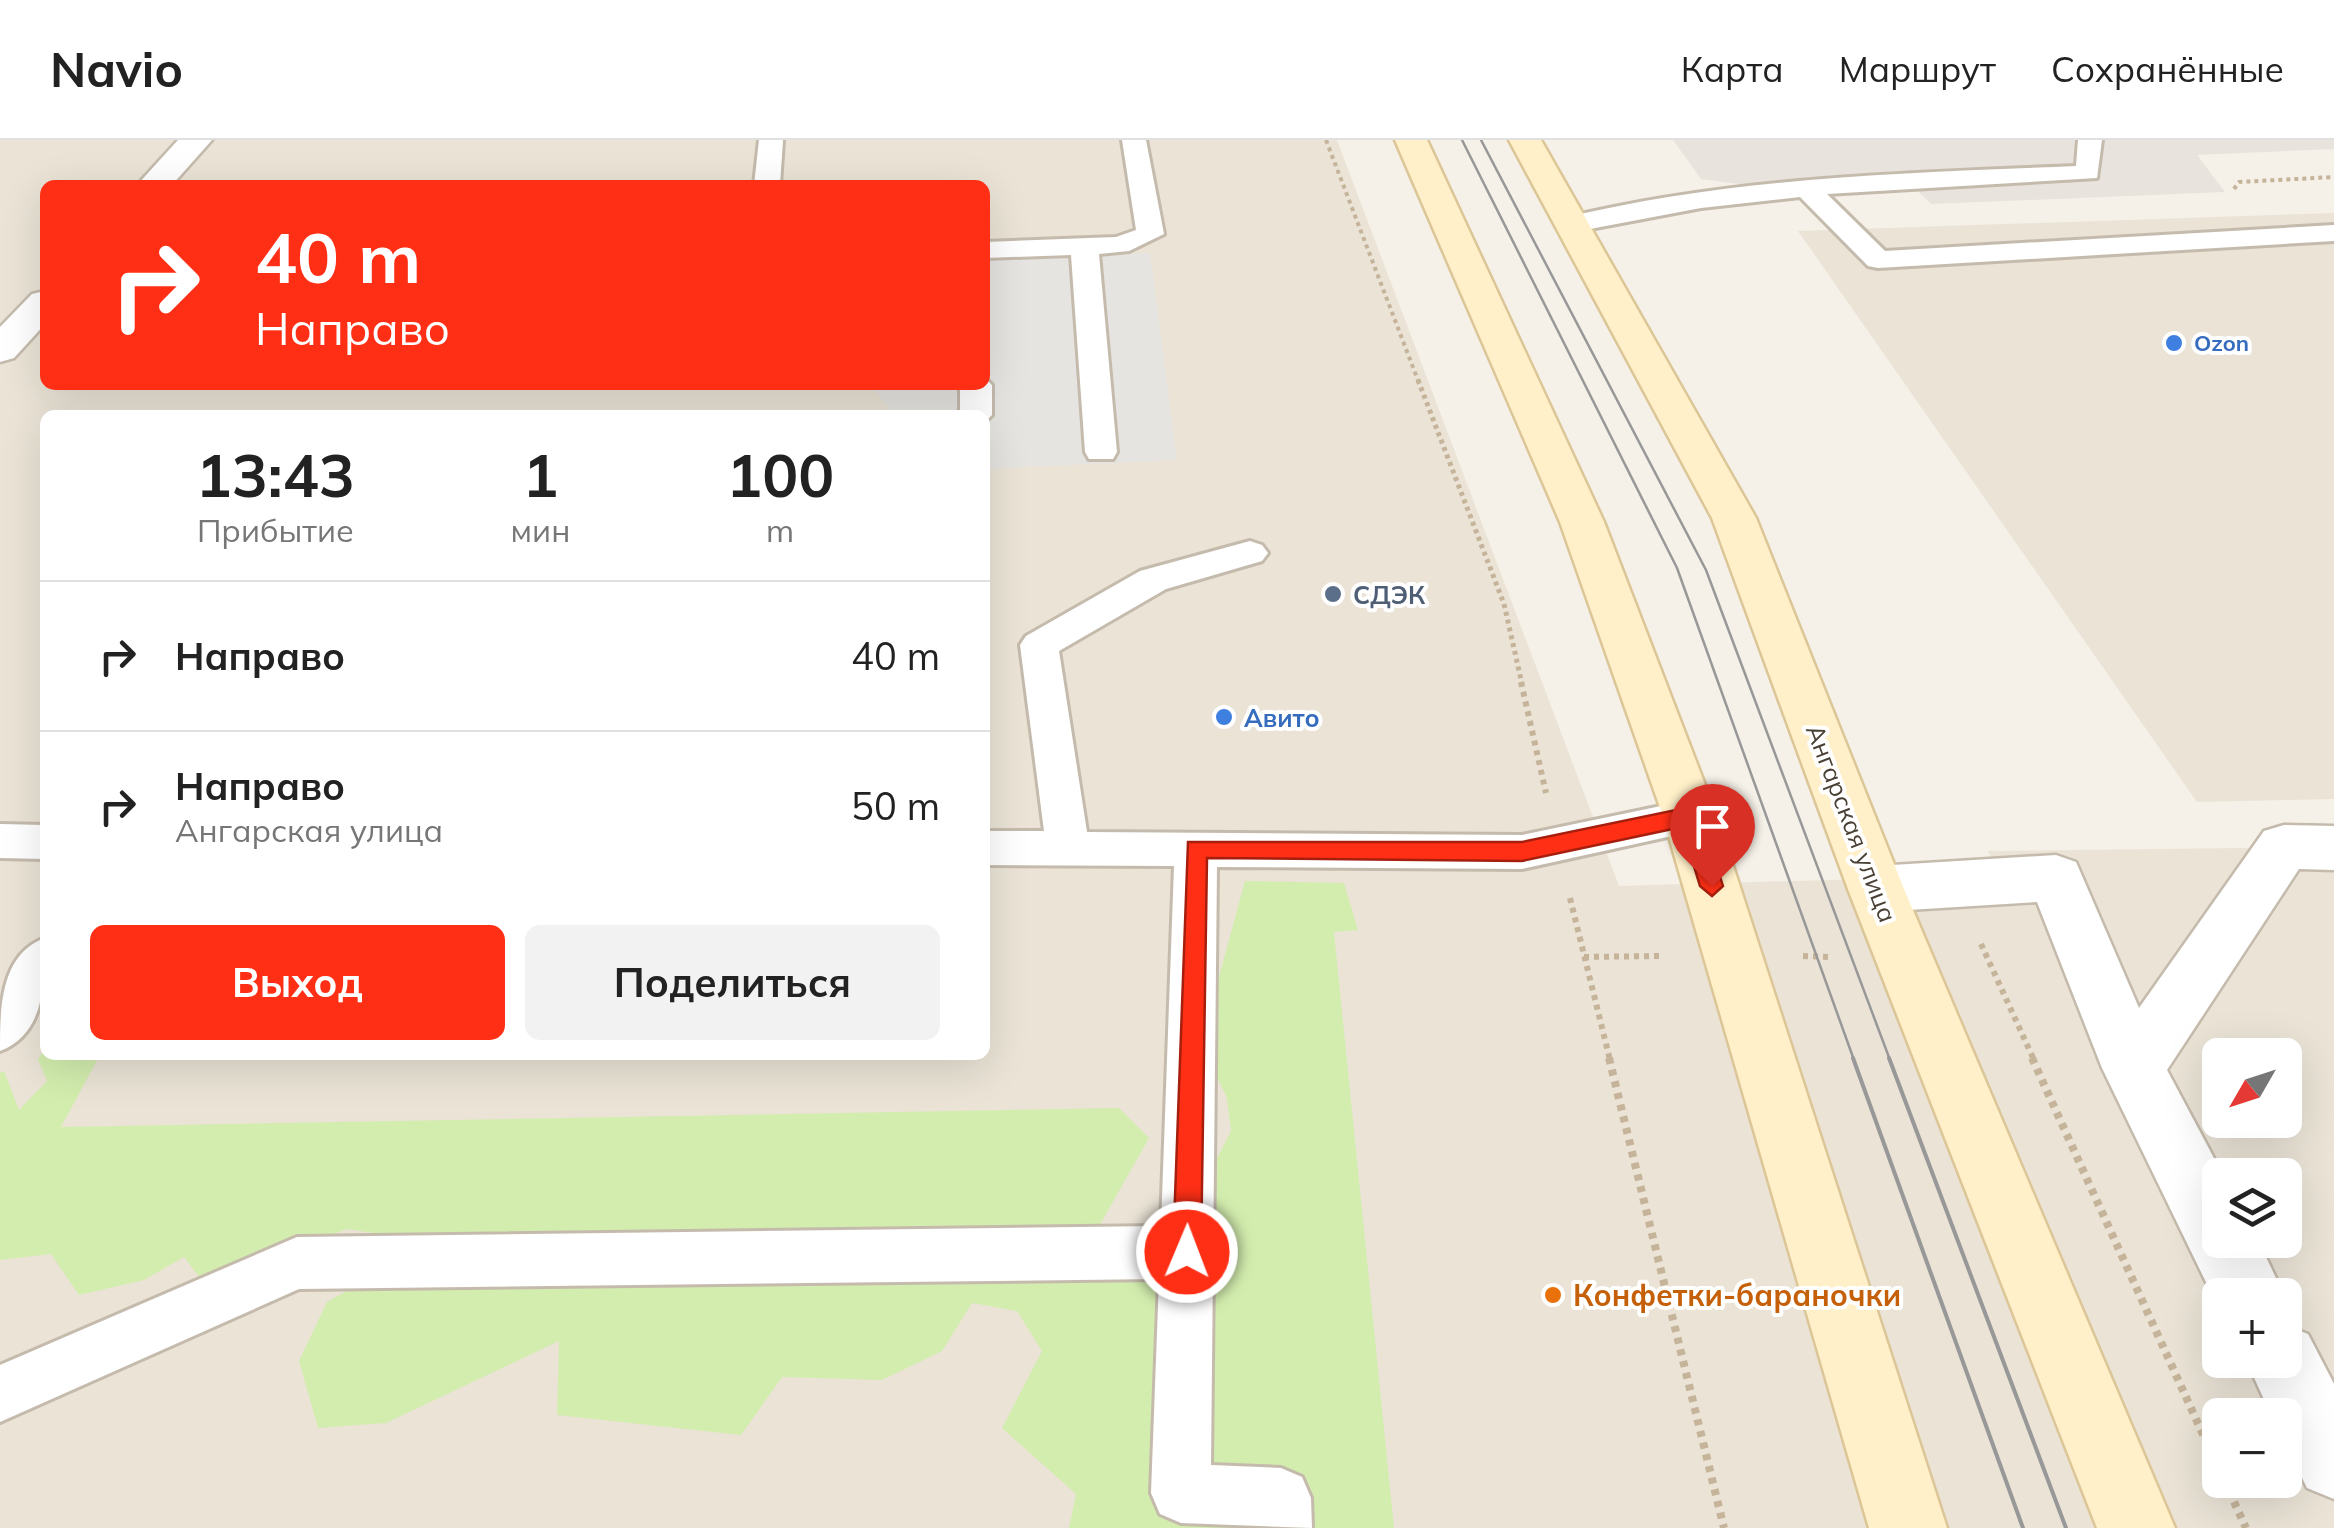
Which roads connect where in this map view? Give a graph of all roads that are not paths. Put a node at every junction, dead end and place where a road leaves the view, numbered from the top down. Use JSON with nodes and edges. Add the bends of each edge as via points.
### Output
{"nodes":[{"id":1,"x":196,"y":140,"type":"edge"},
{"id":2,"x":771,"y":140,"type":"edge"},
{"id":3,"x":1134,"y":140,"type":"edge"},
{"id":4,"x":1411,"y":140,"type":"edge"},
{"id":5,"x":1525,"y":140,"type":"edge"},
{"id":6,"x":2090,"y":140,"type":"edge"},
{"id":7,"x":159,"y":180,"type":"edge"},
{"id":8,"x":767,"y":180,"type":"edge"},
{"id":9,"x":1808,"y":190,"type":"junction"},
{"id":10,"x":1574,"y":224,"type":"junction"},
{"id":11,"x":2334,"y":233,"type":"edge"},
{"id":12,"x":1084,"y":246,"type":"junction"},
{"id":13,"x":990,"y":250,"type":"edge"},
{"id":14,"x":40,"y":307,"type":"edge"},
{"id":15,"x":0,"y":350,"type":"edge"},
{"id":16,"x":1101,"y":452,"type":"dead end"},
{"id":17,"x":1250,"y":553,"type":"dead end"},
{"id":18,"x":1690,"y":816,"type":"junction"},
{"id":19,"x":0,"y":841,"type":"edge"},
{"id":20,"x":40,"y":842,"type":"edge"},
{"id":21,"x":990,"y":848,"type":"edge"},
{"id":22,"x":2334,"y":848,"type":"edge"},
{"id":23,"x":1068,"y":849,"type":"junction"},
{"id":24,"x":1196,"y":849,"type":"junction"},
{"id":25,"x":1876,"y":888,"type":"junction"},
{"id":26,"x":40,"y":965,"type":"edge"},
{"id":27,"x":0,"y":1030,"type":"edge"},
{"id":28,"x":2133,"y":1068,"type":"junction"},
{"id":29,"x":2202,"y":1204,"type":"edge"},
{"id":30,"x":1187,"y":1252,"type":"junction"},
{"id":31,"x":2291,"y":1378,"type":"edge"},
{"id":32,"x":0,"y":1394,"type":"edge"},
{"id":33,"x":2334,"y":1461,"type":"edge"},
{"id":34,"x":1282,"y":1528,"type":"edge"},
{"id":35,"x":1908,"y":1528,"type":"edge"},
{"id":36,"x":2136,"y":1528,"type":"edge"}],
"edges":[{"from":1,"to":7,"type":"street"},
{"from":2,"to":8,"type":"lane"},
{"from":3,"to":12,"type":"lane","via":[[1150,234]]},
{"from":4,"to":18,"type":"main road","via":[[1582,522]]},
{"from":5,"to":10,"type":"main road","name":"Ангарская улица"},
{"from":6,"to":9,"type":"lane","via":[[2088,172]]},
{"from":9,"to":10,"type":"lane"},
{"from":9,"to":11,"type":"lane","via":[[1878,260]]},
{"from":10,"to":25,"type":"main road","name":"Ангарская улица","via":[[1734,518]]},
{"from":12,"to":13,"type":"lane"},
{"from":12,"to":16,"type":"lane"},
{"from":14,"to":15,"type":"street"},
{"from":17,"to":23,"type":"lane","via":[[1153,580],[1039,646]]},
{"from":18,"to":24,"type":"lane","via":[[1522,852]]},
{"from":18,"to":35,"type":"main road"},
{"from":19,"to":20,"type":"lane"},
{"from":21,"to":23,"type":"lane"},
{"from":22,"to":28,"type":"street","via":[[2284,847]]},
{"from":23,"to":24,"type":"lane"},
{"from":24,"to":30,"type":"lane"},
{"from":25,"to":28,"type":"street","via":[[2056,878]]},
{"from":25,"to":36,"type":"main road","name":"Ангарская улица"},
{"from":26,"to":27,"type":"lane"},
{"from":28,"to":29,"type":"street"},
{"from":30,"to":32,"type":"lane","via":[[297,1262]]},
{"from":30,"to":34,"type":"lane","via":[[1181,1493],[1282,1498]]},
{"from":31,"to":33,"type":"street"}]}
